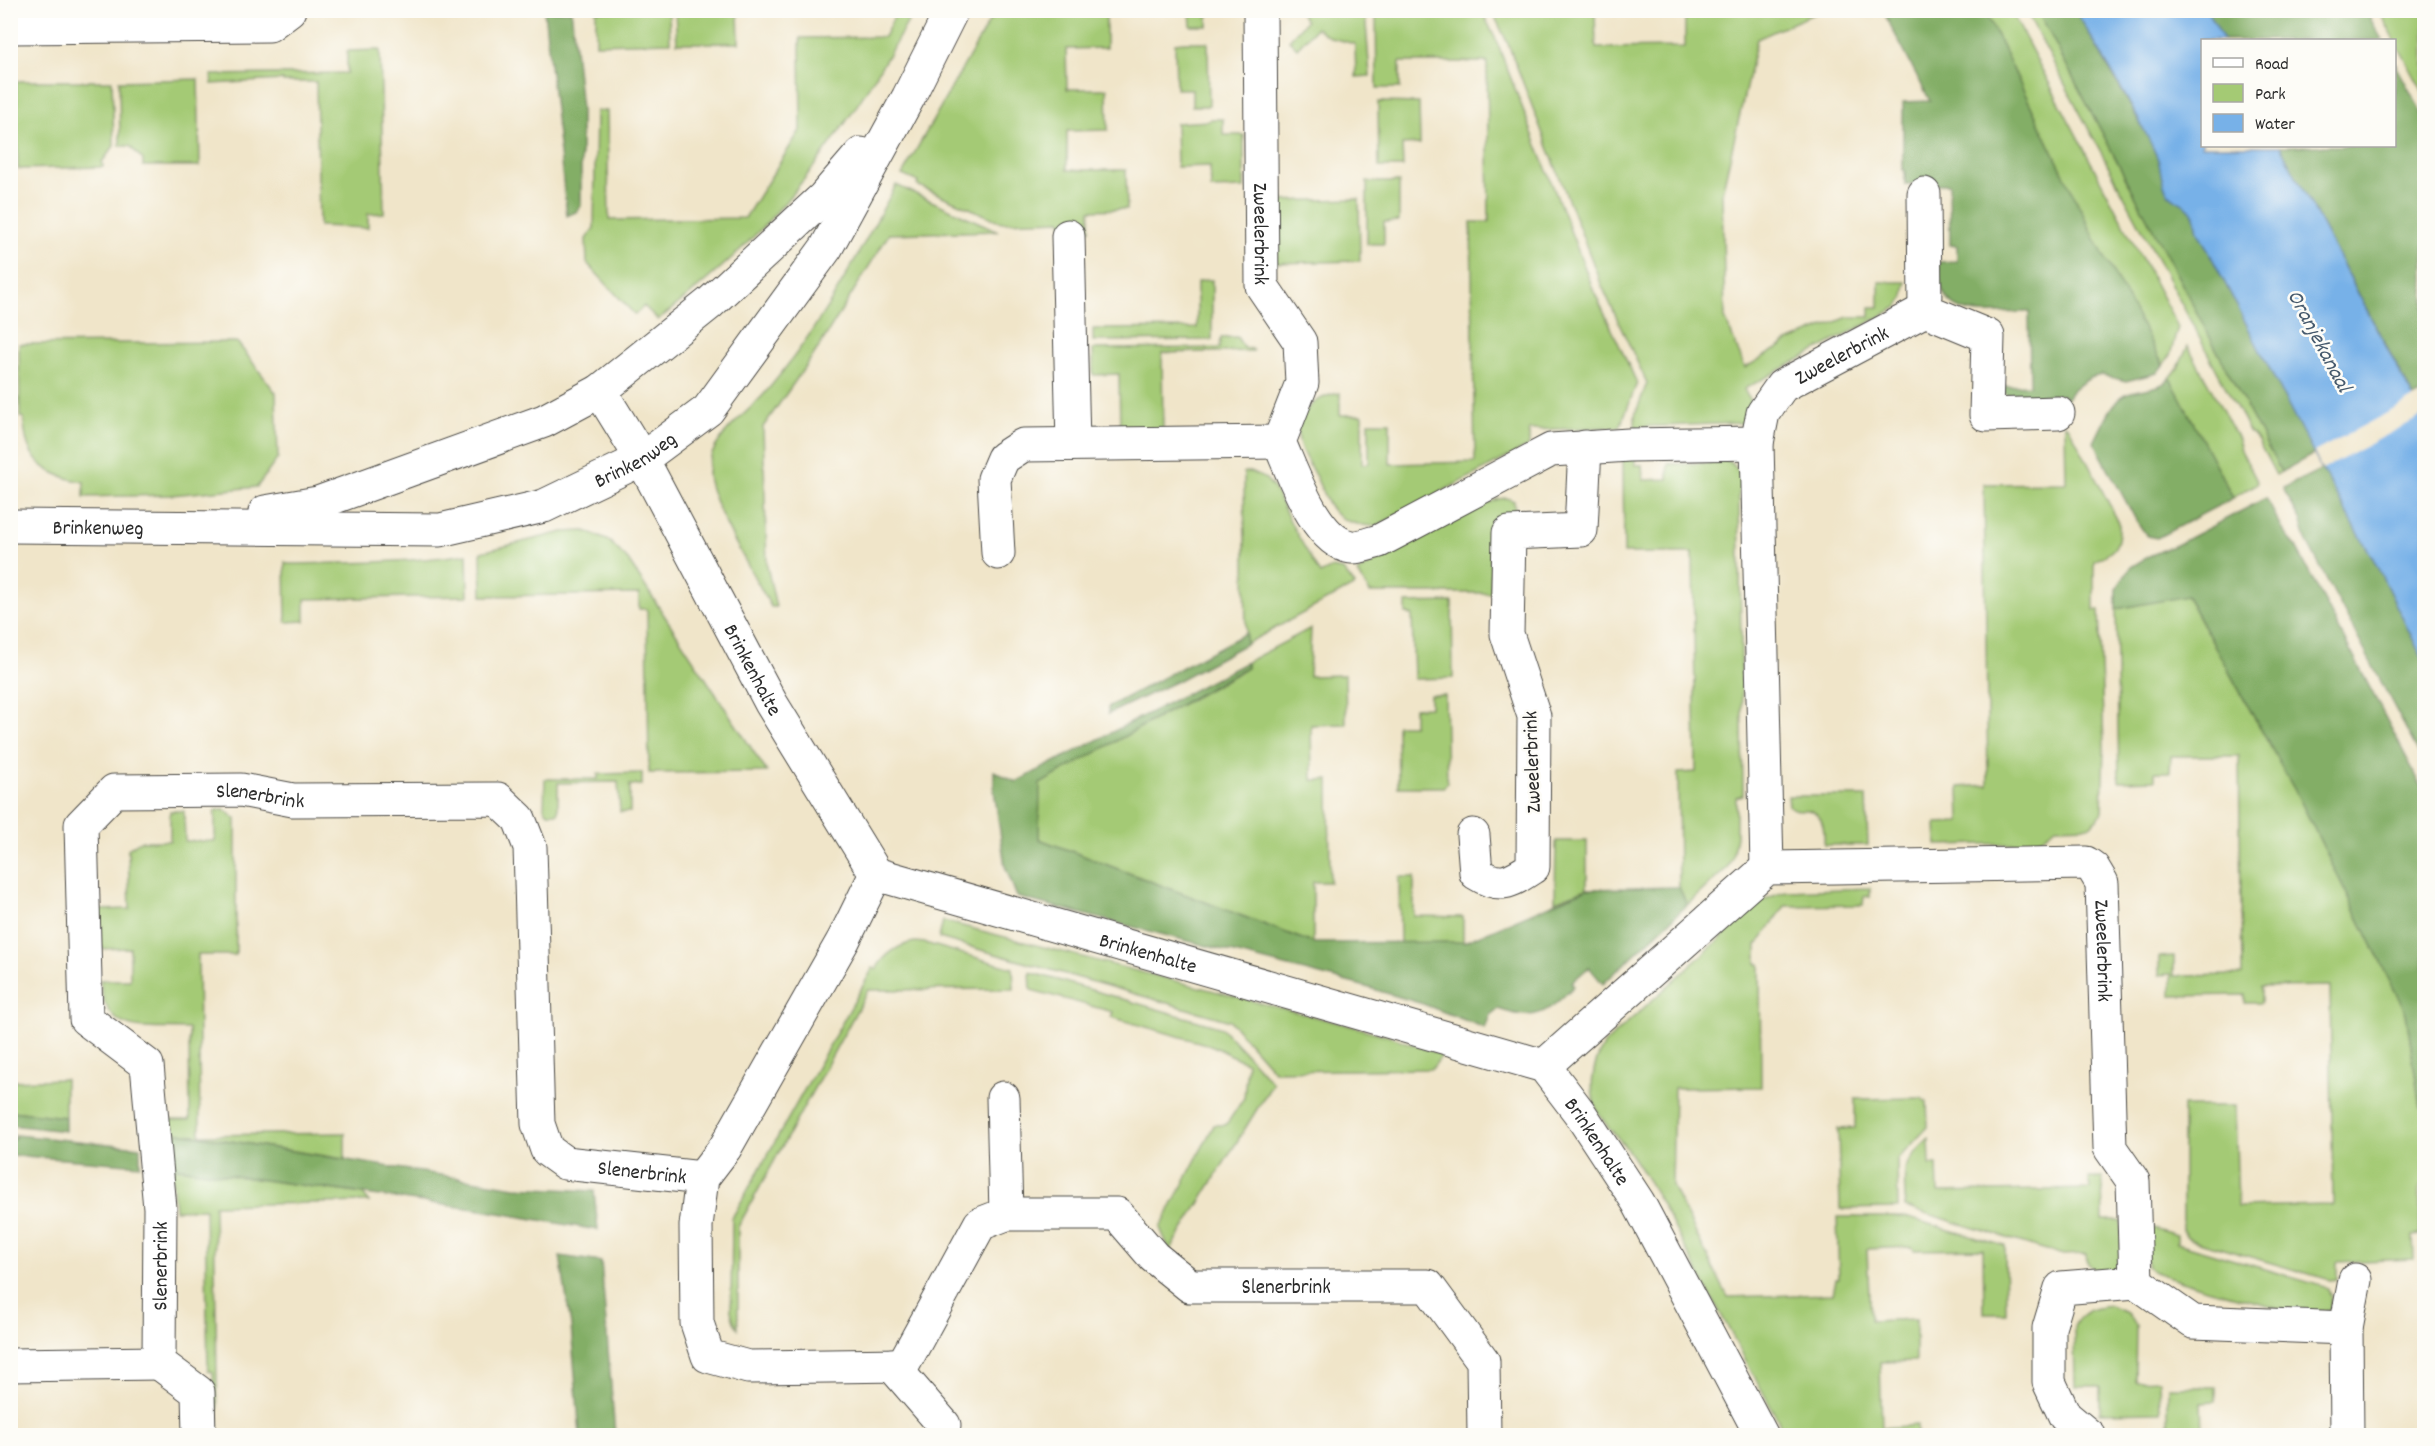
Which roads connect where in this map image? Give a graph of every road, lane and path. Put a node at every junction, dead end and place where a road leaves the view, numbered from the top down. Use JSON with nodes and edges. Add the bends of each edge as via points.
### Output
{"nodes":[{"id":1,"x":289,"y":10,"type":"edge"},
{"id":2,"x":951,"y":10,"type":"edge"},
{"id":3,"x":1260,"y":10,"type":"edge"},
{"id":4,"x":10,"y":27,"type":"edge"},
{"id":5,"x":908,"y":98,"type":"junction"},
{"id":6,"x":1924,"y":194,"type":"dead end"},
{"id":7,"x":1068,"y":236,"type":"dead end"},
{"id":8,"x":1925,"y":310,"type":"junction"},
{"id":9,"x":600,"y":391,"type":"junction"},
{"id":10,"x":2058,"y":413,"type":"dead end"},
{"id":11,"x":1279,"y":442,"type":"junction"},
{"id":12,"x":1757,"y":443,"type":"junction"},
{"id":13,"x":1073,"y":444,"type":"junction"},
{"id":14,"x":1586,"y":447,"type":"junction"},
{"id":15,"x":642,"y":459,"type":"junction"},
{"id":16,"x":10,"y":526,"type":"edge"},
{"id":17,"x":187,"y":526,"type":"junction"},
{"id":18,"x":999,"y":553,"type":"dead end"},
{"id":19,"x":1473,"y":835,"type":"dead end"},
{"id":20,"x":1767,"y":868,"type":"junction"},
{"id":21,"x":876,"y":874,"type":"junction"},
{"id":22,"x":1544,"y":1066,"type":"junction"},
{"id":23,"x":1003,"y":1098,"type":"dead end"},
{"id":24,"x":702,"y":1178,"type":"junction"},
{"id":25,"x":1006,"y":1214,"type":"junction"},
{"id":26,"x":2355,"y":1280,"type":"dead end"},
{"id":27,"x":2136,"y":1282,"type":"junction"},
{"id":28,"x":2346,"y":1328,"type":"junction"},
{"id":29,"x":159,"y":1363,"type":"junction"},
{"id":30,"x":10,"y":1365,"type":"edge"},
{"id":31,"x":892,"y":1365,"type":"junction"},
{"id":32,"x":944,"y":1425,"type":"dead end"},
{"id":33,"x":199,"y":1436,"type":"edge"},
{"id":34,"x":1484,"y":1436,"type":"edge"},
{"id":35,"x":1762,"y":1436,"type":"edge"},
{"id":36,"x":2089,"y":1436,"type":"edge"},
{"id":37,"x":2347,"y":1436,"type":"edge"}],
"edges":[{"from":1,"to":4,"type":"street","via":[[269,25]]},
{"from":2,"to":5,"type":"street","name":"Brinkenweg"},
{"from":3,"to":11,"type":"street","name":"Zweelerbrink","via":[[1262,286],[1300,342],[1302,383]]},
{"from":5,"to":9,"type":"street","name":"Brinkenweg","via":[[824,197],[711,303]]},
{"from":5,"to":15,"type":"street","name":"Brinkenweg","via":[[826,248],[708,410]]},
{"from":6,"to":8,"type":"street"},
{"from":7,"to":13,"type":"street"},
{"from":8,"to":10,"type":"street","via":[[1988,336],[1986,415]]},
{"from":8,"to":12,"type":"street","name":"Zweelerbrink","via":[[1782,386],[1763,412]]},
{"from":9,"to":15,"type":"street","name":"Brinkenhalte"},
{"from":9,"to":17,"type":"street","name":"Brinkenweg","via":[[544,421],[318,503]]},
{"from":11,"to":13,"type":"street"},
{"from":11,"to":14,"type":"street","via":[[1313,515],[1327,535],[1352,548],[1379,541],[1551,450]]},
{"from":12,"to":14,"type":"street"},
{"from":12,"to":20,"type":"street","name":"Zweelerbrink"},
{"from":13,"to":18,"type":"street","via":[[1023,445],[1003,458],[994,479]]},
{"from":14,"to":19,"type":"street","name":"Zweelerbrink","via":[[1581,530],[1509,533],[1507,634],[1534,716],[1533,867],[1511,882],[1491,883],[1476,873]]},
{"from":15,"to":17,"type":"street","name":"Brinkenweg","via":[[544,506],[440,530]]},
{"from":15,"to":21,"type":"street","name":"Brinkenhalte","via":[[771,702]]},
{"from":16,"to":17,"type":"street","name":"Brinkenweg"},
{"from":20,"to":22,"type":"street"},
{"from":20,"to":27,"type":"street","name":"Zweelerbrink","via":[[2086,863],[2093,868],[2102,883],[2109,1148],[2133,1181]]},
{"from":21,"to":22,"type":"street","name":"Brinkenhalte"},
{"from":21,"to":24,"type":"street","name":"Slenerbrink","via":[[844,939],[725,1148]]},
{"from":22,"to":35,"type":"street","name":"Brinkenhalte","via":[[1638,1202]]},
{"from":23,"to":25,"type":"street"},
{"from":24,"to":29,"type":"street","name":"Slenerbrink","via":[[565,1163],[547,1150],[538,1124],[530,848],[519,819],[498,799],[293,800],[241,790],[114,791],[81,825],[86,1019],[147,1065],[160,1208]]},
{"from":24,"to":31,"type":"street","name":"Slenerbrink","via":[[696,1226],[697,1323],[708,1356],[748,1367]]},
{"from":25,"to":31,"type":"street","name":"Slenerbrink","via":[[980,1224],[903,1365]]},
{"from":25,"to":34,"type":"street","name":"Slenerbrink","via":[[1117,1214],[1154,1257],[1190,1286],[1428,1286],[1483,1361]]},
{"from":26,"to":28,"type":"street"},
{"from":27,"to":28,"type":"street","via":[[2193,1322]]},
{"from":27,"to":36,"type":"street","via":[[2061,1288],[2049,1328],[2049,1382],[2065,1416]]},
{"from":28,"to":37,"type":"street"},
{"from":29,"to":30,"type":"street"},
{"from":29,"to":33,"type":"street","via":[[198,1392]]},
{"from":31,"to":32,"type":"street"}]}
